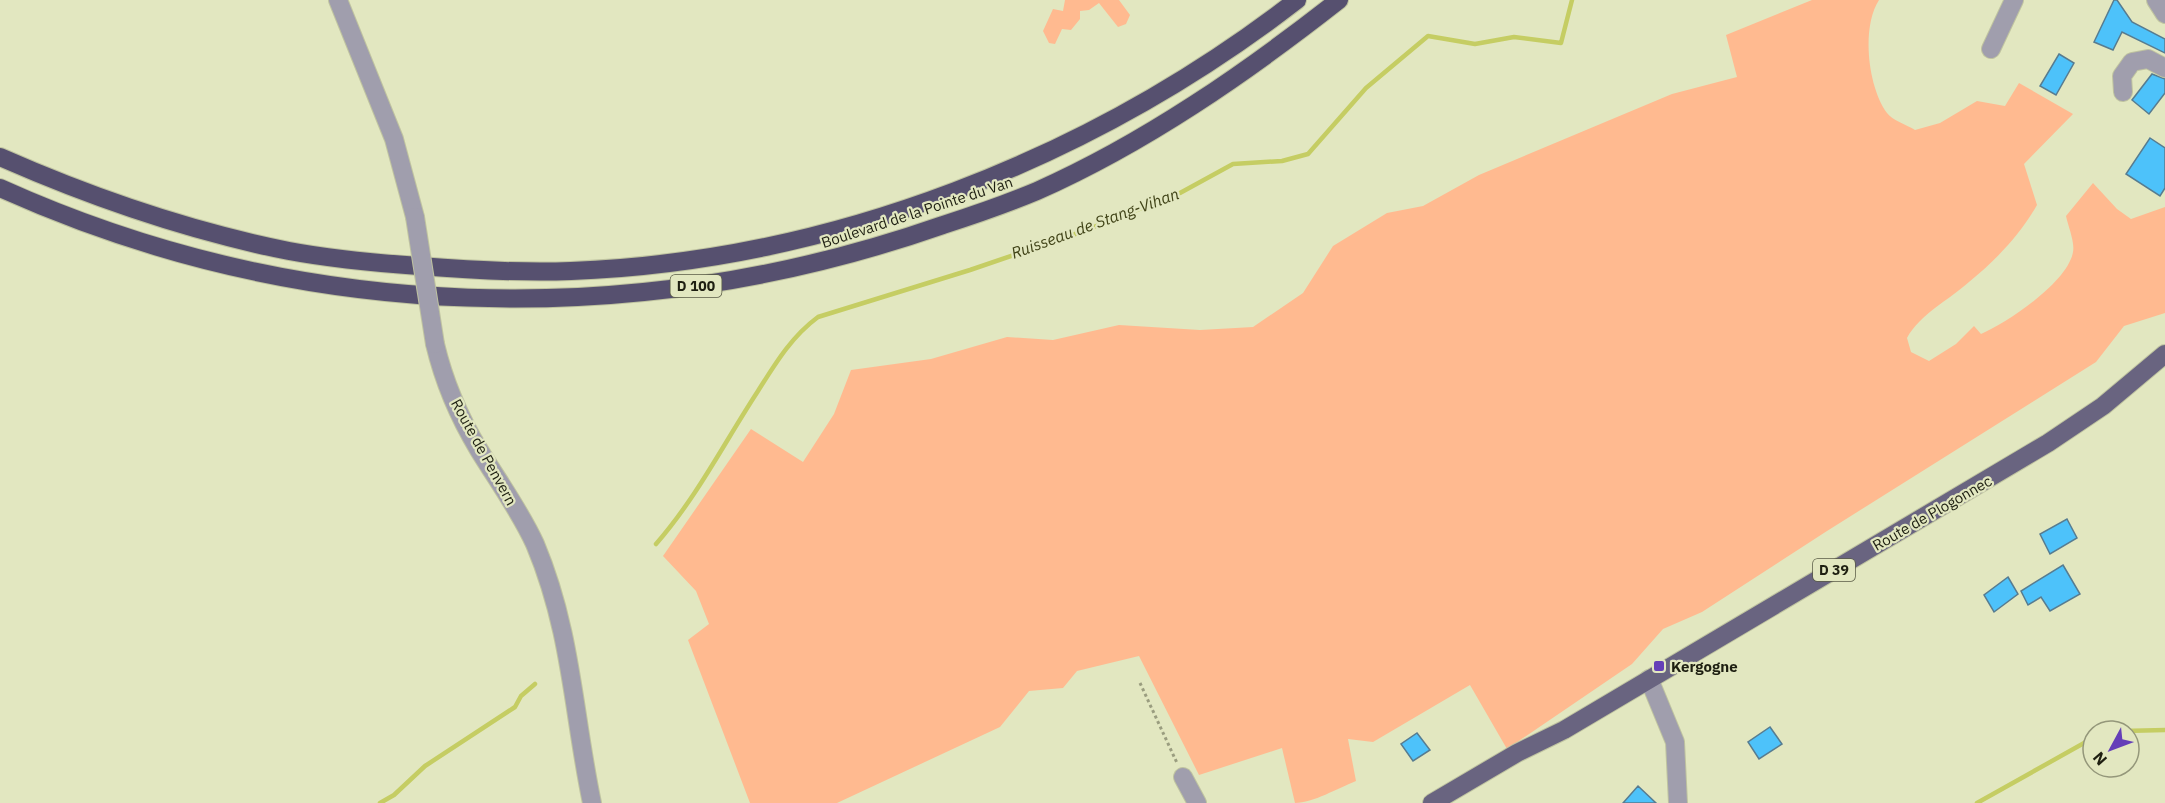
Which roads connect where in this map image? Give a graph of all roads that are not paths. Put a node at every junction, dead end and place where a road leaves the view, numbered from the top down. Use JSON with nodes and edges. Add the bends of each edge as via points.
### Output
{"nodes":[{"id":1,"x":338,"y":0,"type":"edge"},
{"id":2,"x":1297,"y":0,"type":"edge"},
{"id":3,"x":1339,"y":0,"type":"edge"},
{"id":4,"x":2014,"y":0,"type":"edge"},
{"id":5,"x":2156,"y":0,"type":"edge"},
{"id":6,"x":2165,"y":14,"type":"edge"},
{"id":7,"x":1991,"y":49,"type":"dead end"},
{"id":8,"x":2165,"y":68,"type":"edge"},
{"id":9,"x":2123,"y":92,"type":"dead end"},
{"id":10,"x":0,"y":157,"type":"edge"},
{"id":11,"x":0,"y":188,"type":"edge"},
{"id":12,"x":2165,"y":354,"type":"edge"},
{"id":13,"x":1649,"y":679,"type":"junction"},
{"id":14,"x":1564,"y":730,"type":"junction"},
{"id":15,"x":1183,"y":777,"type":"road end"},
{"id":16,"x":592,"y":803,"type":"edge"},
{"id":17,"x":1197,"y":803,"type":"edge"},
{"id":18,"x":1432,"y":803,"type":"edge"},
{"id":19,"x":1457,"y":803,"type":"edge"},
{"id":20,"x":1678,"y":803,"type":"edge"}],
"edges":[{"from":1,"to":16,"type":"street","name":"Route de Penvern","bridge":true,"via":[[394,139],[415,217],[444,379],[463,421],[518,512],[558,607],[573,674]]},
{"from":2,"to":10,"type":"highway","name":"Boulevard de la Pointe du Van","number":"D 100","via":[[1164,91],[1068,143],[985,180],[905,210],[793,240],[669,262],[569,271],[497,270],[321,256],[176,223]]},
{"from":3,"to":11,"type":"highway","name":"Boulevard de la Pointe du Van","number":"D 100","via":[[1204,98],[1036,192],[846,257],[709,285],[555,299],[447,298],[349,288],[189,256]]},
{"from":4,"to":7,"type":"street"},
{"from":5,"to":6,"type":"street"},
{"from":8,"to":9,"type":"street","via":[[2148,59],[2132,62],[2122,76]]},
{"from":12,"to":13,"type":"main road","name":"Route de Plogonnec","number":"D 39","via":[[2103,406],[2048,443]]},
{"from":13,"to":14,"type":"main road","name":"Route de Plogonnec","number":"D 39"},
{"from":13,"to":20,"type":"street","via":[[1675,742]]},
{"from":14,"to":18,"type":"main road","name":"Route de Plogonnec","number":"D 39"},
{"from":14,"to":19,"type":"main road","name":"Route de Plogonnec","number":"D 39"},
{"from":15,"to":17,"type":"street"}]}
